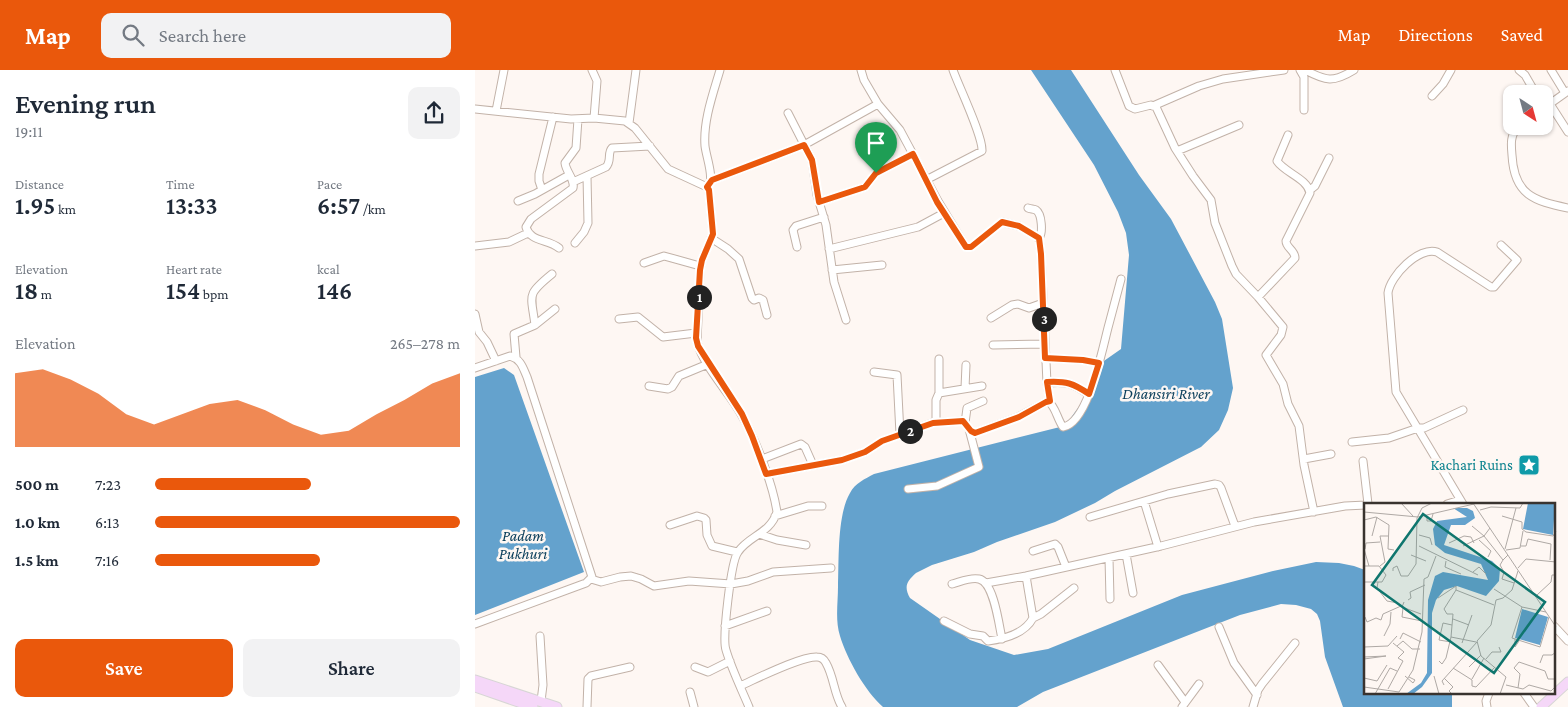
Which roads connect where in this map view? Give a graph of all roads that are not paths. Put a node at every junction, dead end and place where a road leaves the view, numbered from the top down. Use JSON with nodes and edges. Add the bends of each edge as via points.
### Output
{"nodes":[{"id":1,"x":504,"y":70,"type":"edge"},
{"id":2,"x":593,"y":70,"type":"edge"},
{"id":3,"x":636,"y":70,"type":"edge"},
{"id":4,"x":720,"y":70,"type":"edge"},
{"id":5,"x":953,"y":70,"type":"edge"},
{"id":6,"x":1284,"y":70,"type":"edge"},
{"id":7,"x":1353,"y":70,"type":"edge"},
{"id":8,"x":1451,"y":70,"type":"edge"},
{"id":9,"x":1519,"y":70,"type":"edge"},
{"id":10,"x":1551,"y":70,"type":"edge"},
{"id":11,"x":863,"y":71,"type":"edge"},
{"id":12,"x":1117,"y":71,"type":"edge"},
{"id":13,"x":1303,"y":71,"type":"edge"},
{"id":14,"x":1531,"y":85,"type":"edge"},
{"id":15,"x":1567,"y":92,"type":"edge"},
{"id":16,"x":1433,"y":96,"type":"dead end"},
{"id":17,"x":1553,"y":102,"type":"edge"},
{"id":18,"x":878,"y":104,"type":"junction"},
{"id":19,"x":1153,"y":106,"type":"junction"},
{"id":20,"x":475,"y":109,"type":"edge"},
{"id":21,"x":1304,"y":110,"type":"dead end"},
{"id":22,"x":496,"y":111,"type":"junction"},
{"id":23,"x":788,"y":113,"type":"dead end"},
{"id":24,"x":1553,"y":113,"type":"edge"},
{"id":25,"x":553,"y":117,"type":"junction"},
{"id":26,"x":594,"y":118,"type":"junction"},
{"id":27,"x":578,"y":119,"type":"junction"},
{"id":28,"x":629,"y":123,"type":"junction"},
{"id":29,"x":1239,"y":125,"type":"dead end"},
{"id":30,"x":1568,"y":132,"type":"edge"},
{"id":31,"x":1512,"y":135,"type":"edge"},
{"id":32,"x":1288,"y":136,"type":"dead end"},
{"id":33,"x":804,"y":145,"type":"junction"},
{"id":34,"x":650,"y":146,"type":"junction"},
{"id":35,"x":1177,"y":151,"type":"junction"},
{"id":36,"x":913,"y":154,"type":"junction"},
{"id":37,"x":1329,"y":158,"type":"dead end"},
{"id":38,"x":569,"y":174,"type":"junction"},
{"id":39,"x":587,"y":176,"type":"junction"},
{"id":40,"x":712,"y":180,"type":"junction"},
{"id":41,"x":926,"y":180,"type":"junction"},
{"id":42,"x":573,"y":182,"type":"junction"},
{"id":43,"x":707,"y":187,"type":"junction"},
{"id":44,"x":542,"y":190,"type":"junction"},
{"id":45,"x":1310,"y":190,"type":"junction"},
{"id":46,"x":518,"y":201,"type":"dead end"},
{"id":47,"x":819,"y":202,"type":"junction"},
{"id":48,"x":1028,"y":208,"type":"dead end"},
{"id":49,"x":1568,"y":208,"type":"edge"},
{"id":50,"x":944,"y":213,"type":"junction"},
{"id":51,"x":824,"y":217,"type":"junction"},
{"id":52,"x":528,"y":233,"type":"junction"},
{"id":53,"x":711,"y":238,"type":"junction"},
{"id":54,"x":1039,"y":238,"type":"junction"},
{"id":55,"x":575,"y":244,"type":"dead end"},
{"id":56,"x":1501,"y":245,"type":"dead end"},
{"id":57,"x":475,"y":246,"type":"edge"},
{"id":58,"x":797,"y":247,"type":"dead end"},
{"id":59,"x":559,"y":248,"type":"dead end"},
{"id":60,"x":829,"y":249,"type":"junction"},
{"id":61,"x":644,"y":263,"type":"dead end"},
{"id":62,"x":882,"y":265,"type":"dead end"},
{"id":63,"x":700,"y":266,"type":"junction"},
{"id":64,"x":832,"y":270,"type":"junction"},
{"id":65,"x":552,"y":274,"type":"dead end"},
{"id":66,"x":1121,"y":279,"type":"dead end"},
{"id":67,"x":1258,"y":297,"type":"junction"},
{"id":68,"x":1043,"y":303,"type":"junction"},
{"id":69,"x":555,"y":309,"type":"dead end"},
{"id":70,"x":475,"y":314,"type":"edge"},
{"id":71,"x":767,"y":315,"type":"dead end"},
{"id":72,"x":619,"y":318,"type":"dead end"},
{"id":73,"x":991,"y":318,"type":"dead end"},
{"id":74,"x":846,"y":320,"type":"dead end"},
{"id":75,"x":535,"y":325,"type":"junction"},
{"id":76,"x":696,"y":333,"type":"junction"},
{"id":77,"x":1045,"y":344,"type":"junction"},
{"id":78,"x":993,"y":345,"type":"dead end"},
{"id":79,"x":516,"y":357,"type":"junction"},
{"id":80,"x":1045,"y":358,"type":"junction"},
{"id":81,"x":939,"y":359,"type":"dead end"},
{"id":82,"x":496,"y":361,"type":"junction"},
{"id":83,"x":1099,"y":363,"type":"junction"},
{"id":84,"x":708,"y":364,"type":"junction"},
{"id":85,"x":966,"y":365,"type":"dead end"},
{"id":86,"x":475,"y":368,"type":"edge"},
{"id":87,"x":874,"y":372,"type":"dead end"},
{"id":88,"x":1047,"y":382,"type":"junction"},
{"id":89,"x":649,"y":386,"type":"dead end"},
{"id":90,"x":982,"y":386,"type":"dead end"},
{"id":91,"x":965,"y":388,"type":"junction"},
{"id":92,"x":939,"y":393,"type":"junction"},
{"id":93,"x":1089,"y":394,"type":"junction"},
{"id":94,"x":983,"y":401,"type":"dead end"},
{"id":95,"x":1050,"y":401,"type":"junction"},
{"id":96,"x":1463,"y":410,"type":"dead end"},
{"id":97,"x":936,"y":422,"type":"junction"},
{"id":98,"x":967,"y":426,"type":"junction"},
{"id":99,"x":1418,"y":428,"type":"junction"},
{"id":100,"x":900,"y":434,"type":"junction"},
{"id":101,"x":1352,"y":442,"type":"dead end"},
{"id":102,"x":1331,"y":454,"type":"dead end"},
{"id":103,"x":762,"y":459,"type":"junction"},
{"id":104,"x":1304,"y":459,"type":"junction"},
{"id":105,"x":1363,"y":461,"type":"dead end"},
{"id":106,"x":813,"y":465,"type":"junction"},
{"id":107,"x":766,"y":474,"type":"junction"},
{"id":108,"x":908,"y":490,"type":"dead end"},
{"id":109,"x":1144,"y":501,"type":"junction"},
{"id":110,"x":1461,"y":502,"type":"edge"},
{"id":111,"x":1366,"y":503,"type":"edge"},
{"id":112,"x":822,"y":506,"type":"dead end"},
{"id":113,"x":1364,"y":506,"type":"edge"},
{"id":114,"x":1314,"y":512,"type":"junction"},
{"id":115,"x":775,"y":516,"type":"junction"},
{"id":116,"x":1090,"y":517,"type":"dead end"},
{"id":117,"x":670,"y":526,"type":"dead end"},
{"id":118,"x":1235,"y":526,"type":"junction"},
{"id":119,"x":759,"y":534,"type":"junction"},
{"id":120,"x":806,"y":545,"type":"dead end"},
{"id":121,"x":1157,"y":547,"type":"junction"},
{"id":122,"x":1033,"y":551,"type":"dead end"},
{"id":123,"x":737,"y":552,"type":"junction"},
{"id":124,"x":1126,"y":554,"type":"junction"},
{"id":125,"x":1109,"y":558,"type":"junction"},
{"id":126,"x":1066,"y":567,"type":"junction"},
{"id":127,"x":831,"y":568,"type":"dead end"},
{"id":128,"x":1026,"y":576,"type":"junction"},
{"id":129,"x":591,"y":579,"type":"junction"},
{"id":130,"x":987,"y":583,"type":"junction"},
{"id":131,"x":731,"y":584,"type":"junction"},
{"id":132,"x":952,"y":584,"type":"dead end"},
{"id":133,"x":1074,"y":588,"type":"dead end"},
{"id":134,"x":1133,"y":593,"type":"dead end"},
{"id":135,"x":1110,"y":599,"type":"dead end"},
{"id":136,"x":767,"y":611,"type":"dead end"},
{"id":137,"x":1033,"y":618,"type":"junction"},
{"id":138,"x":945,"y":621,"type":"dead end"},
{"id":139,"x":475,"y":624,"type":"edge"},
{"id":140,"x":725,"y":626,"type":"junction"},
{"id":141,"x":1219,"y":627,"type":"dead end"},
{"id":142,"x":1555,"y":627,"type":"edge"},
{"id":143,"x":540,"y":636,"type":"dead end"},
{"id":144,"x":1002,"y":639,"type":"junction"},
{"id":145,"x":1568,"y":641,"type":"edge"},
{"id":146,"x":1295,"y":643,"type":"dead end"},
{"id":147,"x":730,"y":661,"type":"junction"},
{"id":148,"x":1158,"y":665,"type":"dead end"},
{"id":149,"x":695,"y":666,"type":"dead end"},
{"id":150,"x":630,"y":667,"type":"dead end"},
{"id":151,"x":475,"y":680,"type":"edge"},
{"id":152,"x":1568,"y":682,"type":"edge"},
{"id":153,"x":1199,"y":684,"type":"dead end"},
{"id":154,"x":740,"y":686,"type":"junction"},
{"id":155,"x":475,"y":687,"type":"edge"},
{"id":156,"x":690,"y":692,"type":"dead end"},
{"id":157,"x":1489,"y":694,"type":"edge"},
{"id":158,"x":1525,"y":694,"type":"edge"},
{"id":159,"x":1257,"y":695,"type":"junction"},
{"id":160,"x":537,"y":704,"type":"edge"},
{"id":161,"x":1184,"y":705,"type":"edge"},
{"id":162,"x":557,"y":707,"type":"edge"},
{"id":163,"x":587,"y":707,"type":"edge"},
{"id":164,"x":694,"y":707,"type":"edge"},
{"id":165,"x":749,"y":707,"type":"edge"},
{"id":166,"x":842,"y":707,"type":"edge"},
{"id":167,"x":1253,"y":707,"type":"edge"},
{"id":168,"x":1487,"y":707,"type":"edge"},
{"id":169,"x":1534,"y":707,"type":"edge"},
{"id":170,"x":1541,"y":707,"type":"edge"}],
"edges":[{"from":1,"to":22,"type":"street"},
{"from":2,"to":26,"type":"street","via":[[597,81]]},
{"from":3,"to":28,"type":"street"},
{"from":4,"to":40,"type":"street","via":[[705,141]]},
{"from":5,"to":41,"type":"street","via":[[982,151]]},
{"from":6,"to":19,"type":"street","via":[[1223,79]]},
{"from":7,"to":13,"type":"street","via":[[1332,80]]},
{"from":8,"to":16,"type":"street"},
{"from":9,"to":14,"type":"street"},
{"from":10,"to":15,"type":"street"},
{"from":11,"to":18,"type":"street"},
{"from":12,"to":19,"type":"street","via":[[1131,108]]},
{"from":13,"to":21,"type":"street"},
{"from":15,"to":17,"type":"street"},
{"from":18,"to":33,"type":"street"},
{"from":18,"to":36,"type":"street","via":[[900,130]]},
{"from":19,"to":35,"type":"street"},
{"from":20,"to":22,"type":"street"},
{"from":22,"to":25,"type":"street"},
{"from":23,"to":33,"type":"street"},
{"from":24,"to":30,"type":"street"},
{"from":25,"to":27,"type":"street"},
{"from":25,"to":44,"type":"street","via":[[538,177]]},
{"from":26,"to":27,"type":"street"},
{"from":26,"to":28,"type":"street"},
{"from":27,"to":38,"type":"street","via":[[576,148],[565,163]]},
{"from":28,"to":34,"type":"street"},
{"from":29,"to":35,"type":"street"},
{"from":31,"to":49,"type":"street","via":[[1513,170],[1517,181],[1535,199]]},
{"from":32,"to":45,"type":"street","via":[[1277,160]]},
{"from":33,"to":40,"type":"street"},
{"from":33,"to":47,"type":"street","via":[[812,160]]},
{"from":34,"to":39,"type":"street","via":[[612,148],[608,165]]},
{"from":34,"to":43,"type":"street","via":[[668,169]]},
{"from":35,"to":67,"type":"street","via":[[1211,200],[1215,223],[1236,274]]},
{"from":36,"to":41,"type":"street"},
{"from":36,"to":47,"type":"street","via":[[876,173],[865,187]]},
{"from":37,"to":45,"type":"street"},
{"from":38,"to":42,"type":"street"},
{"from":38,"to":44,"type":"street"},
{"from":39,"to":42,"type":"street"},
{"from":39,"to":55,"type":"street","via":[[588,223]]},
{"from":40,"to":43,"type":"street"},
{"from":41,"to":50,"type":"street"},
{"from":42,"to":52,"type":"street","via":[[571,190],[528,221]]},
{"from":43,"to":53,"type":"street","via":[[713,231]]},
{"from":44,"to":46,"type":"street"},
{"from":45,"to":67,"type":"street","via":[[1286,240],[1295,258]]},
{"from":47,"to":51,"type":"street"},
{"from":48,"to":54,"type":"street","via":[[1039,214],[1042,233]]},
{"from":50,"to":54,"type":"street","via":[[968,248],[1002,222],[1019,226]]},
{"from":50,"to":60,"type":"street","via":[[918,227]]},
{"from":51,"to":58,"type":"street","via":[[796,226],[793,230]]},
{"from":51,"to":60,"type":"street"},
{"from":52,"to":57,"type":"street","via":[[509,242]]},
{"from":52,"to":59,"type":"street"},
{"from":53,"to":63,"type":"street"},
{"from":53,"to":71,"type":"street","via":[[739,260],[752,298],[763,300]]},
{"from":54,"to":68,"type":"street"},
{"from":56,"to":99,"type":"street","via":[[1517,260],[1494,287],[1431,250],[1418,255],[1389,286],[1396,392]]},
{"from":60,"to":64,"type":"street"},
{"from":61,"to":63,"type":"street","via":[[664,256]]},
{"from":62,"to":64,"type":"street"},
{"from":63,"to":76,"type":"street"},
{"from":64,"to":74,"type":"street"},
{"from":65,"to":75,"type":"street","via":[[533,292]]},
{"from":66,"to":83,"type":"street"},
{"from":67,"to":104,"type":"street","via":[[1283,327],[1266,355],[1283,384],[1299,426]]},
{"from":68,"to":73,"type":"street","via":[[1029,308],[1013,305]]},
{"from":68,"to":77,"type":"street"},
{"from":69,"to":75,"type":"street"},
{"from":70,"to":82,"type":"street","via":[[479,332]]},
{"from":72,"to":76,"type":"street","via":[[638,317],[663,337]]},
{"from":75,"to":79,"type":"street","via":[[515,334]]},
{"from":76,"to":84,"type":"street","via":[[698,346]]},
{"from":77,"to":78,"type":"street"},
{"from":77,"to":80,"type":"street"},
{"from":79,"to":82,"type":"street"},
{"from":79,"to":129,"type":"street","via":[[527,377]]},
{"from":80,"to":83,"type":"street"},
{"from":80,"to":88,"type":"street"},
{"from":81,"to":92,"type":"street"},
{"from":82,"to":86,"type":"street"},
{"from":83,"to":93,"type":"street"},
{"from":84,"to":89,"type":"street","via":[[679,376],[668,389]]},
{"from":84,"to":103,"type":"street","via":[[742,414]]},
{"from":85,"to":91,"type":"street"},
{"from":87,"to":100,"type":"street","via":[[897,375]]},
{"from":88,"to":93,"type":"street","via":[[1070,383]]},
{"from":88,"to":95,"type":"street"},
{"from":90,"to":91,"type":"street"},
{"from":91,"to":92,"type":"street"},
{"from":92,"to":97,"type":"street"},
{"from":93,"to":95,"type":"street","via":[[1075,419],[1065,428]]},
{"from":94,"to":98,"type":"street","via":[[967,408]]},
{"from":95,"to":98,"type":"street","via":[[1019,417],[975,433]]},
{"from":96,"to":99,"type":"street","via":[[1429,427]]},
{"from":97,"to":98,"type":"street","via":[[959,421]]},
{"from":97,"to":100,"type":"street"},
{"from":98,"to":108,"type":"street","via":[[979,467],[937,486]]},
{"from":99,"to":101,"type":"street","via":[[1389,438]]},
{"from":99,"to":110,"type":"street"},
{"from":100,"to":106,"type":"street","via":[[859,454]]},
{"from":102,"to":104,"type":"street"},
{"from":103,"to":106,"type":"street","via":[[801,444]]},
{"from":103,"to":107,"type":"street"},
{"from":104,"to":114,"type":"street"},
{"from":105,"to":111,"type":"street"},
{"from":106,"to":107,"type":"street"},
{"from":107,"to":115,"type":"street","via":[[776,506]]},
{"from":109,"to":116,"type":"street"},
{"from":109,"to":118,"type":"street","via":[[1219,485]]},
{"from":109,"to":121,"type":"street"},
{"from":112,"to":115,"type":"street","via":[[809,506]]},
{"from":113,"to":114,"type":"street"},
{"from":114,"to":118,"type":"street"},
{"from":115,"to":119,"type":"street"},
{"from":117,"to":123,"type":"street","via":[[697,516],[704,518],[712,546]]},
{"from":118,"to":121,"type":"street"},
{"from":119,"to":120,"type":"street"},
{"from":119,"to":123,"type":"street"},
{"from":121,"to":124,"type":"street"},
{"from":122,"to":126,"type":"street","via":[[1055,544]]},
{"from":123,"to":131,"type":"street"},
{"from":124,"to":125,"type":"street"},
{"from":124,"to":134,"type":"street"},
{"from":125,"to":126,"type":"street"},
{"from":125,"to":135,"type":"street"},
{"from":126,"to":128,"type":"street"},
{"from":127,"to":131,"type":"street","via":[[773,572]]},
{"from":128,"to":130,"type":"street"},
{"from":128,"to":137,"type":"street"},
{"from":129,"to":131,"type":"street","via":[[601,582],[631,576],[654,586],[689,581]]},
{"from":129,"to":139,"type":"street"},
{"from":130,"to":132,"type":"street","via":[[977,578]]},
{"from":130,"to":144,"type":"street"},
{"from":131,"to":140,"type":"street"},
{"from":133,"to":137,"type":"street"},
{"from":136,"to":140,"type":"street"},
{"from":137,"to":144,"type":"street","via":[[1027,626]]},
{"from":138,"to":144,"type":"street","via":[[983,636],[987,641]]},
{"from":140,"to":147,"type":"street","via":[[725,649]]},
{"from":141,"to":159,"type":"street","via":[[1234,663]]},
{"from":142,"to":145,"type":"street"},
{"from":143,"to":160,"type":"street","via":[[543,685]]},
{"from":146,"to":159,"type":"street","via":[[1270,672]]},
{"from":147,"to":149,"type":"street","via":[[708,672]]},
{"from":147,"to":154,"type":"street"},
{"from":148,"to":161,"type":"street"},
{"from":150,"to":163,"type":"street","via":[[591,676],[588,679]]},
{"from":151,"to":160,"type":"main road"},
{"from":152,"to":170,"type":"main road"},
{"from":153,"to":161,"type":"street"},
{"from":154,"to":165,"type":"street"},
{"from":154,"to":166,"type":"street","via":[[779,668],[820,658],[827,664]]},
{"from":155,"to":160,"type":"main road"},
{"from":156,"to":164,"type":"street"},
{"from":157,"to":168,"type":"street"},
{"from":158,"to":169,"type":"street"},
{"from":159,"to":167,"type":"street"},
{"from":160,"to":162,"type":"main road"}]}
